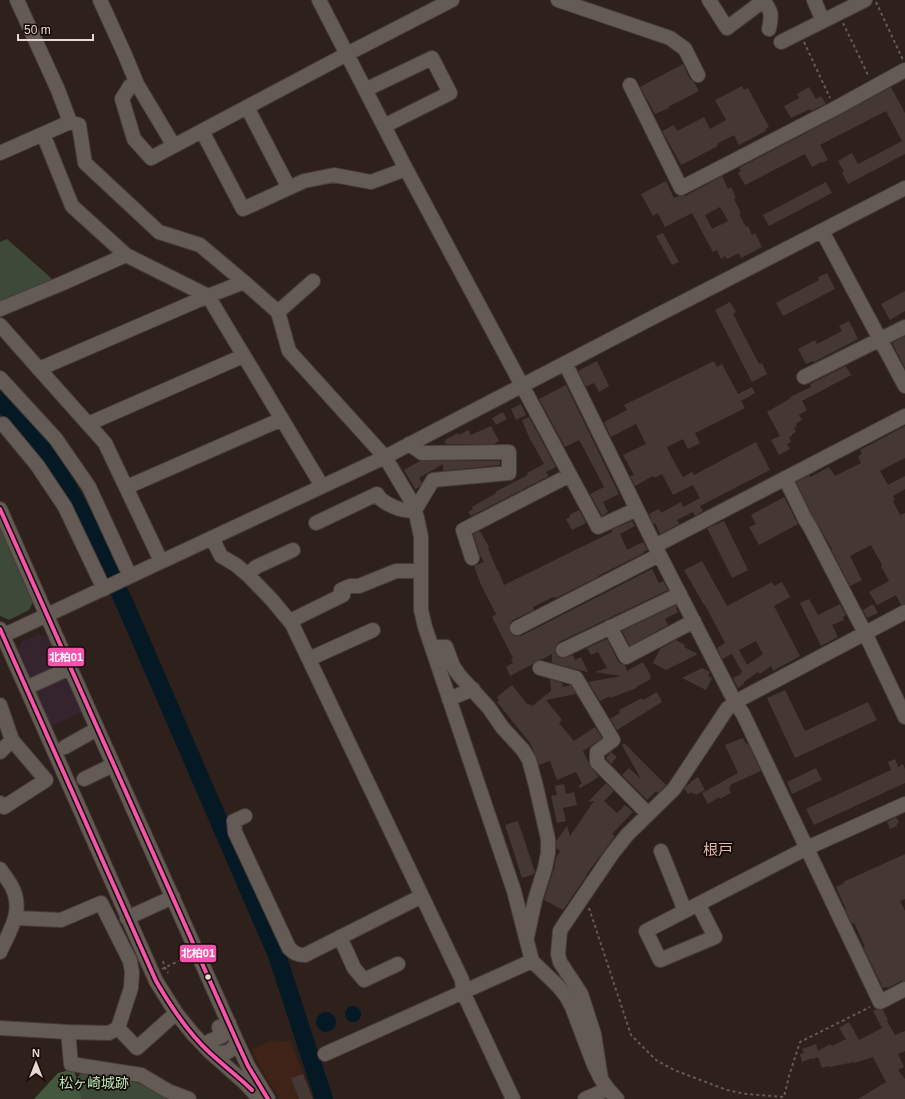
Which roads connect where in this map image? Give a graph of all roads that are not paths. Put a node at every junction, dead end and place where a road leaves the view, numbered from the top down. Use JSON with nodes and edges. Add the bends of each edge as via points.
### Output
{"nodes":[{"id":1,"x":17,"y":0,"type":"edge"},
{"id":2,"x":100,"y":0,"type":"edge"},
{"id":3,"x":319,"y":0,"type":"edge"},
{"id":4,"x":452,"y":0,"type":"edge"},
{"id":5,"x":558,"y":0,"type":"edge"},
{"id":6,"x":709,"y":0,"type":"edge"},
{"id":7,"x":814,"y":0,"type":"edge"},
{"id":8,"x":865,"y":0,"type":"edge"},
{"id":9,"x":763,"y":1,"type":"edge"},
{"id":10,"x":823,"y":21,"type":"junction"},
{"id":11,"x":769,"y":29,"type":"dead end"},
{"id":12,"x":781,"y":42,"type":"dead end"},
{"id":13,"x":347,"y":54,"type":"junction"},
{"id":14,"x":905,"y":70,"type":"edge"},
{"id":15,"x":698,"y":76,"type":"dead end"},
{"id":16,"x":137,"y":84,"type":"junction"},
{"id":17,"x":630,"y":85,"type":"dead end"},
{"id":18,"x":366,"y":90,"type":"junction"},
{"id":19,"x":247,"y":107,"type":"junction"},
{"id":20,"x":70,"y":122,"type":"junction"},
{"id":21,"x":384,"y":126,"type":"junction"},
{"id":22,"x":202,"y":131,"type":"junction"},
{"id":23,"x":43,"y":134,"type":"junction"},
{"id":24,"x":174,"y":146,"type":"junction"},
{"id":25,"x":0,"y":153,"type":"edge"},
{"id":26,"x":406,"y":169,"type":"junction"},
{"id":27,"x":289,"y":188,"type":"junction"},
{"id":28,"x":905,"y":188,"type":"edge"},
{"id":29,"x":822,"y":230,"type":"junction"},
{"id":30,"x":126,"y":255,"type":"junction"},
{"id":31,"x":312,"y":281,"type":"dead end"},
{"id":32,"x":244,"y":282,"type":"junction"},
{"id":33,"x":208,"y":296,"type":"junction"},
{"id":34,"x":0,"y":309,"type":"edge"},
{"id":35,"x":278,"y":312,"type":"junction"},
{"id":36,"x":0,"y":325,"type":"edge"},
{"id":37,"x":905,"y":326,"type":"edge"},
{"id":38,"x":880,"y":339,"type":"junction"},
{"id":39,"x":243,"y":356,"type":"junction"},
{"id":40,"x":565,"y":363,"type":"junction"},
{"id":41,"x":39,"y":369,"type":"junction"},
{"id":42,"x":0,"y":378,"type":"edge"},
{"id":43,"x":804,"y":378,"type":"dead end"},
{"id":44,"x":522,"y":385,"type":"junction"},
{"id":45,"x":905,"y":386,"type":"edge"},
{"id":46,"x":905,"y":416,"type":"edge"},
{"id":47,"x":282,"y":419,"type":"junction"},
{"id":48,"x":88,"y":424,"type":"junction"},
{"id":49,"x":0,"y":426,"type":"edge"},
{"id":50,"x":409,"y":444,"type":"junction"},
{"id":51,"x":384,"y":456,"type":"junction"},
{"id":52,"x":570,"y":475,"type":"junction"},
{"id":53,"x":785,"y":478,"type":"junction"},
{"id":54,"x":322,"y":486,"type":"junction"},
{"id":55,"x":127,"y":487,"type":"junction"},
{"id":56,"x":0,"y":509,"type":"edge"},
{"id":57,"x":637,"y":509,"type":"junction"},
{"id":58,"x":415,"y":510,"type":"junction"},
{"id":59,"x":316,"y":523,"type":"dead end"},
{"id":60,"x":212,"y":538,"type":"junction"},
{"id":61,"x":293,"y":550,"type":"dead end"},
{"id":62,"x":657,"y":550,"type":"junction"},
{"id":63,"x":472,"y":558,"type":"dead end"},
{"id":64,"x":161,"y":561,"type":"junction"},
{"id":65,"x":421,"y":571,"type":"junction"},
{"id":66,"x":248,"y":576,"type":"junction"},
{"id":67,"x":127,"y":577,"type":"junction"},
{"id":68,"x":106,"y":588,"type":"junction"},
{"id":69,"x":680,"y":594,"type":"junction"},
{"id":70,"x":905,"y":612,"type":"edge"},
{"id":71,"x":47,"y":616,"type":"junction"},
{"id":72,"x":290,"y":621,"type":"junction"},
{"id":73,"x":694,"y":621,"type":"junction"},
{"id":74,"x":610,"y":627,"type":"junction"},
{"id":75,"x":517,"y":628,"type":"dead end"},
{"id":76,"x":372,"y":630,"type":"dead end"},
{"id":77,"x":865,"y":633,"type":"junction"},
{"id":78,"x":1,"y":634,"type":"edge"},
{"id":79,"x":432,"y":647,"type":"junction"},
{"id":80,"x":563,"y":650,"type":"dead end"},
{"id":81,"x":309,"y":659,"type":"junction"},
{"id":82,"x":70,"y":668,"type":"junction"},
{"id":83,"x":540,"y":668,"type":"dead end"},
{"id":84,"x":26,"y":688,"type":"junction"},
{"id":85,"x":473,"y":690,"type":"junction"},
{"id":86,"x":449,"y":699,"type":"junction"},
{"id":87,"x":735,"y":702,"type":"junction"},
{"id":88,"x":0,"y":705,"type":"edge"},
{"id":89,"x":905,"y":717,"type":"edge"},
{"id":90,"x":97,"y":729,"type":"junction"},
{"id":91,"x":12,"y":740,"type":"junction"},
{"id":92,"x":66,"y":747,"type":"dead end"},
{"id":93,"x":0,"y":752,"type":"edge"},
{"id":94,"x":113,"y":765,"type":"junction"},
{"id":95,"x":84,"y":779,"type":"dead end"},
{"id":96,"x":0,"y":803,"type":"edge"},
{"id":97,"x":905,"y":804,"type":"edge"},
{"id":98,"x":648,"y":814,"type":"junction"},
{"id":99,"x":245,"y":816,"type":"dead end"},
{"id":100,"x":807,"y":848,"type":"junction"},
{"id":101,"x":661,"y":851,"type":"dead end"},
{"id":102,"x":0,"y":869,"type":"edge"},
{"id":103,"x":422,"y":896,"type":"junction"},
{"id":104,"x":173,"y":897,"type":"junction"},
{"id":105,"x":698,"y":904,"type":"junction"},
{"id":106,"x":685,"y":911,"type":"junction"},
{"id":107,"x":16,"y":918,"type":"junction"},
{"id":108,"x":127,"y":918,"type":"junction"},
{"id":109,"x":340,"y":937,"type":"junction"},
{"id":110,"x":526,"y":942,"type":"junction"},
{"id":111,"x":0,"y":952,"type":"edge"},
{"id":112,"x":532,"y":961,"type":"junction"},
{"id":113,"x":398,"y":964,"type":"dead end"},
{"id":114,"x":905,"y":989,"type":"edge"},
{"id":115,"x":463,"y":992,"type":"junction"},
{"id":116,"x":180,"y":1012,"type":"junction"},
{"id":117,"x":229,"y":1023,"type":"junction"},
{"id":118,"x":0,"y":1028,"type":"edge"},
{"id":119,"x":118,"y":1028,"type":"junction"},
{"id":120,"x":68,"y":1032,"type":"junction"},
{"id":121,"x":237,"y":1042,"type":"junction"},
{"id":122,"x":210,"y":1046,"type":"junction"},
{"id":123,"x":325,"y":1054,"type":"dead end"},
{"id":124,"x":604,"y":1084,"type":"junction"},
{"id":125,"x":189,"y":1099,"type":"edge"},
{"id":126,"x":260,"y":1099,"type":"edge"},
{"id":127,"x":268,"y":1099,"type":"edge"},
{"id":128,"x":513,"y":1099,"type":"edge"},
{"id":129,"x":585,"y":1099,"type":"edge"},
{"id":130,"x":617,"y":1099,"type":"edge"}],
"edges":[{"from":1,"to":20,"type":"street"},
{"from":2,"to":16,"type":"street"},
{"from":3,"to":13,"type":"street"},
{"from":4,"to":13,"type":"street"},
{"from":5,"to":15,"type":"street","via":[[670,38],[685,49]]},
{"from":6,"to":9,"type":"street","via":[[727,28]]},
{"from":7,"to":10,"type":"street"},
{"from":8,"to":10,"type":"street"},
{"from":9,"to":11,"type":"street","via":[[772,17]]},
{"from":10,"to":12,"type":"street"},
{"from":13,"to":18,"type":"street"},
{"from":13,"to":19,"type":"street"},
{"from":14,"to":17,"type":"street","via":[[681,188]]},
{"from":16,"to":24,"type":"street"},
{"from":16,"to":24,"type":"street","via":[[130,86],[122,99],[134,139],[151,158]]},
{"from":18,"to":21,"type":"street"},
{"from":18,"to":21,"type":"street","via":[[432,58],[450,93]]},
{"from":19,"to":22,"type":"street"},
{"from":19,"to":27,"type":"street"},
{"from":20,"to":23,"type":"street"},
{"from":20,"to":32,"type":"street","via":[[79,125],[85,163],[159,232],[200,245]]},
{"from":21,"to":26,"type":"street"},
{"from":22,"to":24,"type":"street"},
{"from":22,"to":27,"type":"street","via":[[242,209]]},
{"from":23,"to":25,"type":"street"},
{"from":23,"to":30,"type":"street","via":[[72,206]]},
{"from":26,"to":27,"type":"street","via":[[371,182],[334,174]]},
{"from":26,"to":44,"type":"street"},
{"from":28,"to":29,"type":"street"},
{"from":29,"to":38,"type":"street"},
{"from":29,"to":40,"type":"street"},
{"from":30,"to":33,"type":"street"},
{"from":30,"to":34,"type":"street"},
{"from":31,"to":35,"type":"street"},
{"from":32,"to":33,"type":"street"},
{"from":32,"to":35,"type":"street"},
{"from":33,"to":39,"type":"street"},
{"from":33,"to":41,"type":"street"},
{"from":35,"to":51,"type":"street","via":[[289,351]]},
{"from":36,"to":41,"type":"street"},
{"from":37,"to":38,"type":"street"},
{"from":38,"to":43,"type":"street"},
{"from":38,"to":45,"type":"street"},
{"from":39,"to":47,"type":"street"},
{"from":39,"to":48,"type":"street"},
{"from":40,"to":44,"type":"street"},
{"from":40,"to":57,"type":"street"},
{"from":41,"to":48,"type":"street"},
{"from":42,"to":67,"type":"street","via":[[56,439],[89,487]]},
{"from":44,"to":50,"type":"street"},
{"from":44,"to":52,"type":"street"},
{"from":46,"to":53,"type":"street"},
{"from":47,"to":54,"type":"street"},
{"from":47,"to":55,"type":"street"},
{"from":48,"to":55,"type":"street","via":[[105,443]]},
{"from":49,"to":68,"type":"street","via":[[4,424],[37,465],[65,507]]},
{"from":50,"to":51,"type":"street"},
{"from":50,"to":58,"type":"street","via":[[422,453],[509,452],[509,473],[433,480]]},
{"from":51,"to":54,"type":"street"},
{"from":51,"to":58,"type":"street"},
{"from":52,"to":57,"type":"street","via":[[598,527]]},
{"from":52,"to":63,"type":"street","via":[[463,530]]},
{"from":53,"to":62,"type":"street"},
{"from":53,"to":77,"type":"street"},
{"from":54,"to":60,"type":"street"},
{"from":55,"to":64,"type":"street"},
{"from":56,"to":71,"type":"street"},
{"from":57,"to":62,"type":"street"},
{"from":58,"to":59,"type":"street","via":[[410,512],[390,506],[378,498],[377,494]]},
{"from":58,"to":65,"type":"street","via":[[421,537]]},
{"from":60,"to":64,"type":"street"},
{"from":60,"to":66,"type":"street","via":[[221,556]]},
{"from":61,"to":66,"type":"street","via":[[256,567]]},
{"from":62,"to":69,"type":"street"},
{"from":62,"to":75,"type":"street"},
{"from":64,"to":67,"type":"street"},
{"from":65,"to":72,"type":"street","via":[[396,571],[359,586],[350,586],[340,590],[343,595]]},
{"from":65,"to":79,"type":"street","via":[[421,610]]},
{"from":66,"to":72,"type":"street"},
{"from":67,"to":68,"type":"street"},
{"from":68,"to":71,"type":"street"},
{"from":69,"to":73,"type":"street"},
{"from":69,"to":74,"type":"street"},
{"from":70,"to":77,"type":"street"},
{"from":71,"to":78,"type":"street"},
{"from":71,"to":82,"type":"street"},
{"from":72,"to":81,"type":"street"},
{"from":73,"to":74,"type":"street","via":[[626,657]]},
{"from":73,"to":87,"type":"street"},
{"from":74,"to":80,"type":"street"},
{"from":76,"to":81,"type":"street"},
{"from":77,"to":87,"type":"street"},
{"from":77,"to":89,"type":"street"},
{"from":78,"to":84,"type":"street"},
{"from":79,"to":85,"type":"street","via":[[446,647],[453,666]]},
{"from":79,"to":86,"type":"street"},
{"from":81,"to":103,"type":"street"},
{"from":82,"to":84,"type":"street"},
{"from":82,"to":90,"type":"street"},
{"from":83,"to":98,"type":"street","via":[[576,678],[613,740],[597,752],[597,762]]},
{"from":84,"to":108,"type":"street"},
{"from":85,"to":86,"type":"street"},
{"from":85,"to":110,"type":"street","via":[[529,760],[548,839],[545,868]]},
{"from":86,"to":110,"type":"street","via":[[514,891]]},
{"from":87,"to":98,"type":"street","via":[[727,709],[674,788]]},
{"from":87,"to":100,"type":"street"},
{"from":88,"to":91,"type":"street"},
{"from":90,"to":92,"type":"street"},
{"from":90,"to":94,"type":"street"},
{"from":91,"to":93,"type":"street"},
{"from":91,"to":96,"type":"street","via":[[46,780],[4,807]]},
{"from":94,"to":95,"type":"street"},
{"from":94,"to":104,"type":"street"},
{"from":97,"to":100,"type":"street"},
{"from":98,"to":124,"type":"street","via":[[612,854],[560,931],[560,962],[581,994],[594,1034]]},
{"from":99,"to":109,"type":"street","via":[[234,821],[235,832],[289,948],[294,953],[304,955]]},
{"from":100,"to":105,"type":"street"},
{"from":100,"to":114,"type":"street","via":[[880,1002]]},
{"from":101,"to":106,"type":"street"},
{"from":102,"to":107,"type":"street","via":[[12,888],[17,904]]},
{"from":103,"to":109,"type":"street"},
{"from":103,"to":115,"type":"street","via":[[440,944],[462,980]]},
{"from":104,"to":108,"type":"street"},
{"from":104,"to":117,"type":"street"},
{"from":105,"to":106,"type":"street"},
{"from":105,"to":106,"type":"street","via":[[715,938],[660,960],[646,931]]},
{"from":107,"to":111,"type":"street"},
{"from":107,"to":119,"type":"street","via":[[61,920],[101,903],[130,961],[132,972],[131,988]]},
{"from":108,"to":116,"type":"street","via":[[160,989]]},
{"from":109,"to":113,"type":"street","via":[[354,968],[364,980]]},
{"from":110,"to":112,"type":"street"},
{"from":112,"to":115,"type":"street"},
{"from":112,"to":124,"type":"street","via":[[566,996]]},
{"from":115,"to":123,"type":"street"},
{"from":115,"to":128,"type":"street"},
{"from":116,"to":119,"type":"street","via":[[138,1048]]},
{"from":116,"to":122,"type":"street","via":[[192,1034]]},
{"from":117,"to":121,"type":"street"},
{"from":117,"to":122,"type":"street","via":[[219,1027],[222,1036]]},
{"from":118,"to":120,"type":"street"},
{"from":119,"to":120,"type":"street","via":[[109,1033]]},
{"from":120,"to":125,"type":"street","via":[[71,1064],[141,1075],[168,1091]]},
{"from":121,"to":122,"type":"street","via":[[227,1053]]},
{"from":121,"to":127,"type":"street"},
{"from":122,"to":126,"type":"street"},
{"from":124,"to":129,"type":"street"},
{"from":124,"to":130,"type":"street"}]}
